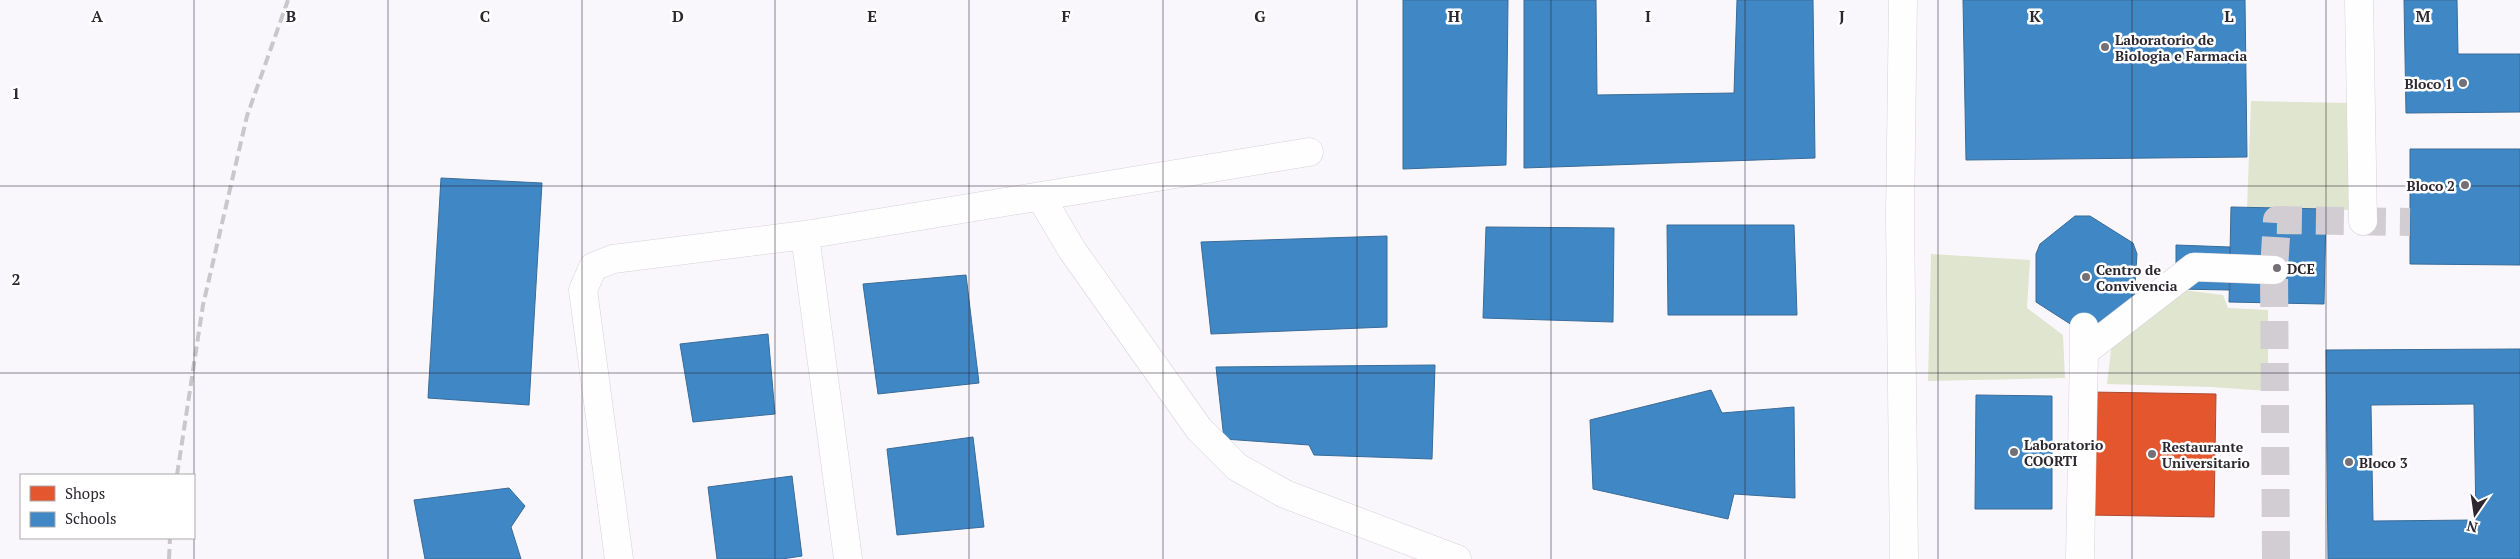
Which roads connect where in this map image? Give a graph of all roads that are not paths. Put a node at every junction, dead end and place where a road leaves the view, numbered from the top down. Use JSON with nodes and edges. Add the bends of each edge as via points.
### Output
{"nodes":[{"id":1,"x":1903,"y":0,"type":"edge"},
{"id":2,"x":2359,"y":0,"type":"edge"},
{"id":3,"x":1309,"y":152,"type":"dead end"},
{"id":4,"x":1040,"y":196,"type":"junction"},
{"id":5,"x":2363,"y":221,"type":"dead end"},
{"id":6,"x":805,"y":234,"type":"junction"},
{"id":7,"x":2274,"y":270,"type":"dead end"},
{"id":8,"x":619,"y":559,"type":"edge"},
{"id":9,"x":848,"y":559,"type":"edge"},
{"id":10,"x":1457,"y":559,"type":"edge"},
{"id":11,"x":1904,"y":559,"type":"edge"},
{"id":12,"x":2080,"y":559,"type":"edge"}],
"edges":[{"from":1,"to":11,"type":"street","via":[[1900,216]]},
{"from":2,"to":5,"type":"street"},
{"from":3,"to":4,"type":"street"},
{"from":4,"to":6,"type":"street"},
{"from":4,"to":10,"type":"street","via":[[1072,250],[1199,429],[1236,467],[1285,494]]},
{"from":6,"to":8,"type":"street","via":[[613,259],[593,267],[583,290]]},
{"from":6,"to":9,"type":"street"},
{"from":7,"to":12,"type":"street","via":[[2194,267],[2084,339]]}]}
